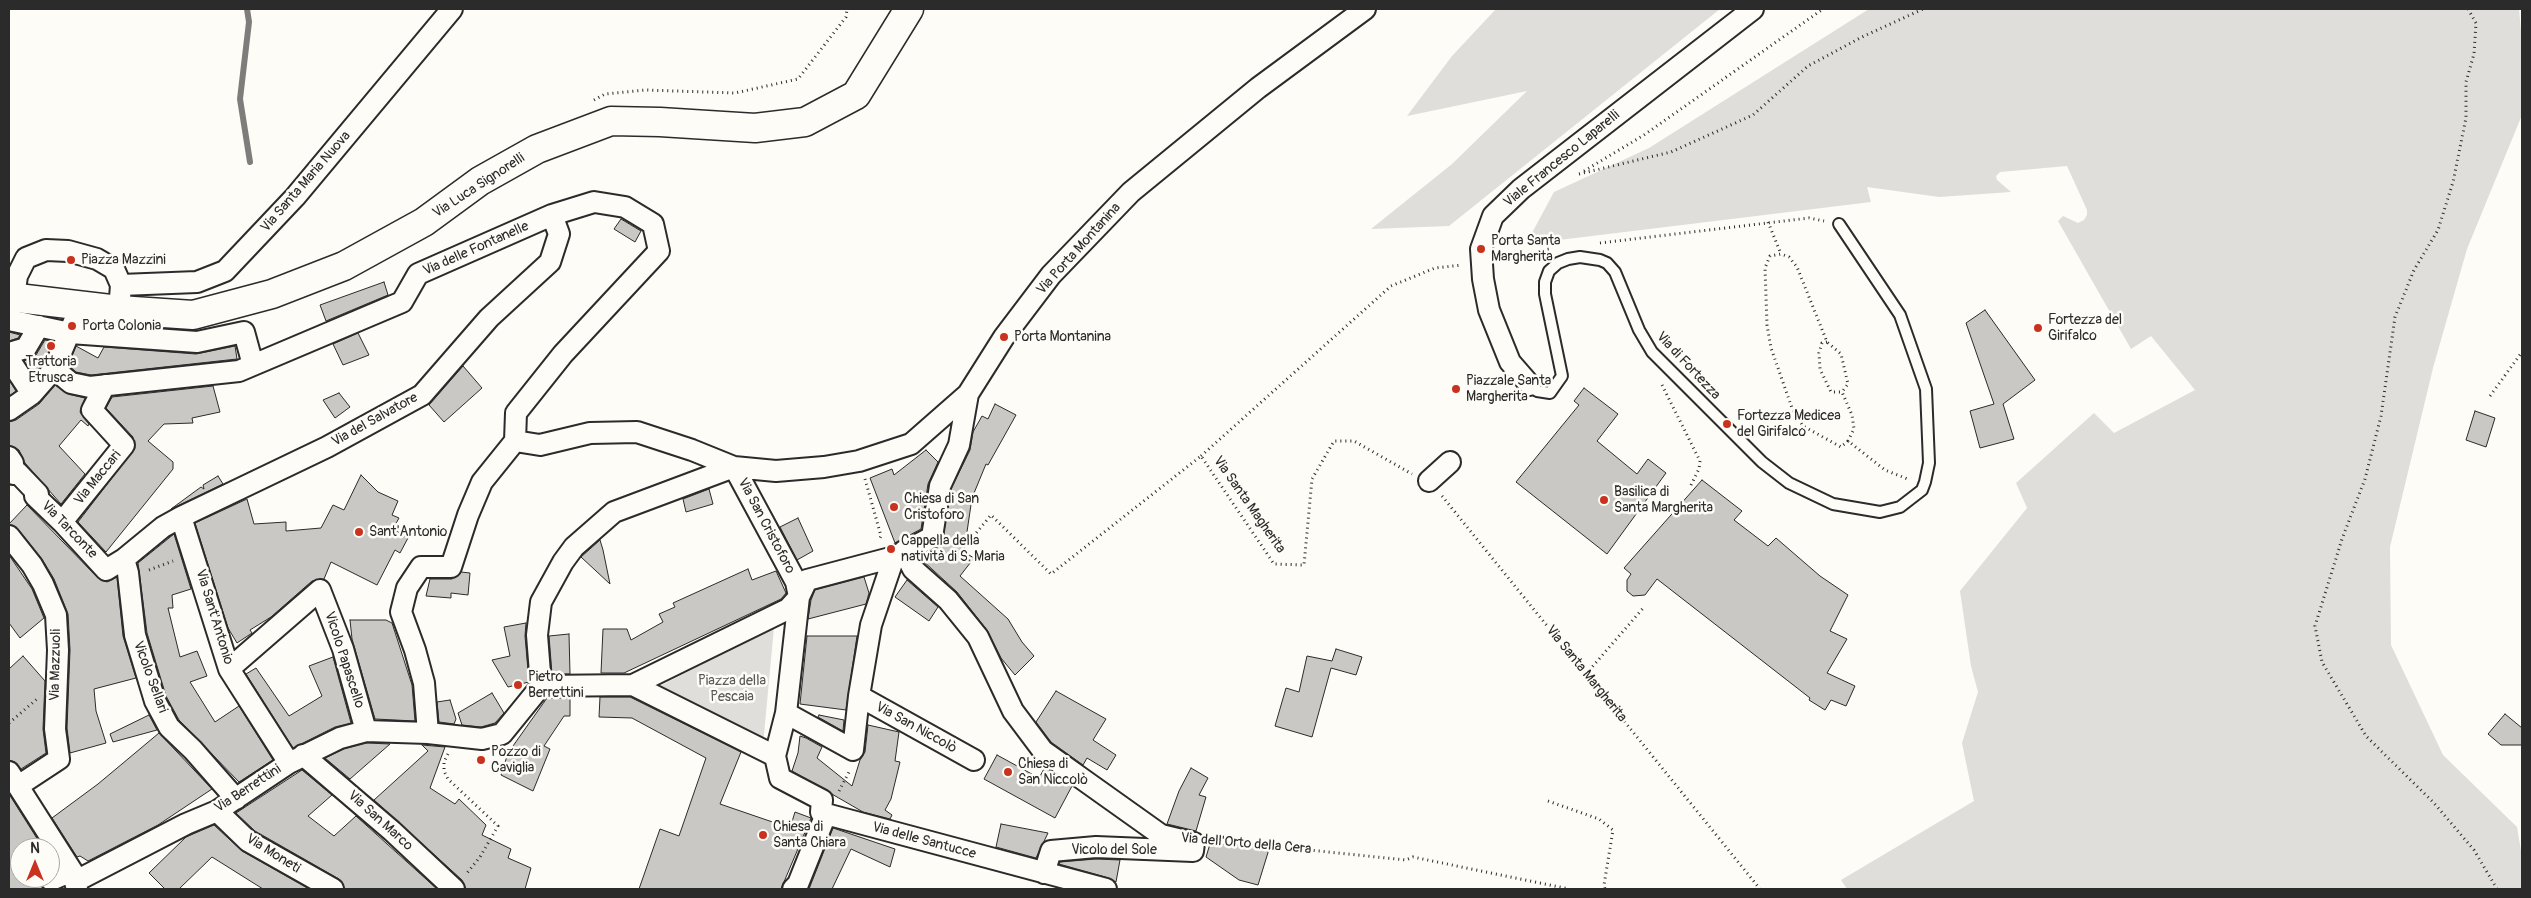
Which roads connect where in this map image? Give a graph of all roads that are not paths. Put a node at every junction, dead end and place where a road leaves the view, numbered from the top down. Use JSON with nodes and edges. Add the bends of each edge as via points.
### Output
{"nodes":[{"id":1,"x":452,"y":9,"type":"edge"},
{"id":2,"x":909,"y":9,"type":"edge"},
{"id":3,"x":1365,"y":9,"type":"edge"},
{"id":4,"x":1753,"y":9,"type":"edge"},
{"id":5,"x":552,"y":216,"type":"junction"},
{"id":6,"x":1839,"y":224,"type":"road end"},
{"id":7,"x":120,"y":297,"type":"junction"},
{"id":8,"x":11,"y":305,"type":"edge"},
{"id":9,"x":81,"y":305,"type":"junction"},
{"id":10,"x":39,"y":326,"type":"junction"},
{"id":11,"x":70,"y":333,"type":"junction"},
{"id":12,"x":9,"y":353,"type":"edge"},
{"id":13,"x":9,"y":359,"type":"edge"},
{"id":14,"x":254,"y":365,"type":"junction"},
{"id":15,"x":54,"y":369,"type":"junction"},
{"id":16,"x":104,"y":385,"type":"junction"},
{"id":17,"x":1530,"y":385,"type":"joint"},
{"id":18,"x":32,"y":394,"type":"junction"},
{"id":19,"x":968,"y":394,"type":"junction"},
{"id":20,"x":9,"y":410,"type":"edge"},
{"id":21,"x":514,"y":441,"type":"junction"},
{"id":22,"x":9,"y":457,"type":"edge"},
{"id":23,"x":1450,"y":462,"type":"dead end"},
{"id":24,"x":734,"y":467,"type":"junction"},
{"id":25,"x":1429,"y":481,"type":"road end"},
{"id":26,"x":180,"y":517,"type":"junction"},
{"id":27,"x":62,"y":522,"type":"junction"},
{"id":28,"x":9,"y":536,"type":"edge"},
{"id":29,"x":899,"y":554,"type":"junction"},
{"id":30,"x":126,"y":566,"type":"junction"},
{"id":31,"x":799,"y":597,"type":"junction"},
{"id":32,"x":229,"y":669,"type":"junction"},
{"id":33,"x":633,"y":685,"type":"junction"},
{"id":34,"x":541,"y":686,"type":"junction"},
{"id":35,"x":859,"y":696,"type":"junction"},
{"id":36,"x":786,"y":713,"type":"junction"},
{"id":37,"x":366,"y":731,"type":"junction"},
{"id":38,"x":428,"y":733,"type":"junction"},
{"id":39,"x":775,"y":756,"type":"junction"},
{"id":40,"x":296,"y":759,"type":"junction"},
{"id":41,"x":974,"y":760,"type":"dead end"},
{"id":42,"x":14,"y":779,"type":"edge"},
{"id":43,"x":236,"y":799,"type":"junction"},
{"id":44,"x":217,"y":811,"type":"junction"},
{"id":45,"x":826,"y":814,"type":"junction"},
{"id":46,"x":1194,"y":843,"type":"joint"},
{"id":47,"x":1044,"y":873,"type":"junction"},
{"id":48,"x":60,"y":880,"type":"edge"},
{"id":49,"x":75,"y":881,"type":"edge"},
{"id":50,"x":333,"y":889,"type":"edge"},
{"id":51,"x":454,"y":889,"type":"edge"},
{"id":52,"x":793,"y":889,"type":"edge"},
{"id":53,"x":1106,"y":889,"type":"edge"}],
"edges":[{"from":1,"to":7,"type":"street","name":"Via Santa Maria Nuova","via":[[295,197],[225,271],[197,282]]},
{"from":2,"to":7,"type":"main road","name":"Via Luca Signorelli","via":[[856,95],[805,122],[755,128],[611,121],[537,149],[480,181],[416,226],[344,266],[272,294],[193,315]]},
{"from":3,"to":19,"type":"street","name":"Via Porta Montanina","via":[[1258,88],[1131,192],[1051,275],[1004,337]]},
{"from":4,"to":17,"type":"street","name":"Viale Francesco Laparelli","via":[[1521,189],[1493,216],[1481,249],[1490,310],[1510,362]]},
{"from":5,"to":14,"type":"street","name":"Via delle Fontanelle","via":[[418,274],[402,302]]},
{"from":5,"to":21,"type":"street","name":"Via delle Fontanelle","via":[[594,202],[625,207],[653,224],[658,252],[564,354],[516,413]]},
{"from":5,"to":26,"type":"street","name":"Via del Salvatore","via":[[559,234],[550,262],[489,318],[422,395],[327,447]]},
{"from":6,"to":17,"type":"lane","name":"Via di Fortezza","via":[[1900,315],[1926,389],[1929,464],[1922,490],[1900,507],[1880,512],[1833,504],[1789,483],[1762,462],[1652,352],[1639,330],[1615,272],[1607,262],[1580,257],[1558,263],[1549,271],[1545,282],[1548,309],[1562,376],[1550,393],[1537,392]]},
{"from":7,"to":8,"type":"street","via":[[114,269],[97,259],[68,251],[46,250],[26,258],[17,276]]},
{"from":7,"to":9,"type":"main road","name":"Via Luca Signorelli"},
{"from":8,"to":9,"type":"main road","name":"Via Luca Signorelli"},
{"from":8,"to":10,"type":"street"},
{"from":9,"to":11,"type":"street"},
{"from":10,"to":11,"type":"street"},
{"from":10,"to":12,"type":"street","via":[[26,348]]},
{"from":11,"to":14,"type":"street","via":[[197,342],[244,332]]},
{"from":11,"to":15,"type":"street"},
{"from":13,"to":18,"type":"street"},
{"from":14,"to":16,"type":"street","name":"Via delle Fontanelle","via":[[239,371]]},
{"from":15,"to":16,"type":"street","name":"Via delle Fontanelle","via":[[71,383]]},
{"from":15,"to":18,"type":"street"},
{"from":16,"to":27,"type":"street","name":"Via Maccari","via":[[92,410],[124,445]]},
{"from":18,"to":20,"type":"street"},
{"from":19,"to":24,"type":"street","via":[[910,444],[860,461],[776,471]]},
{"from":19,"to":29,"type":"street","name":"Via Porta Montanina","via":[[959,445],[940,486],[932,537]]},
{"from":21,"to":24,"type":"street","via":[[540,445],[590,433],[637,432]]},
{"from":21,"to":38,"type":"street","via":[[482,482],[451,567],[421,567],[406,588],[401,612],[424,683]]},
{"from":22,"to":27,"type":"street","name":"Via Tarconte","via":[[13,463],[13,474],[17,472],[38,494],[35,496]]},
{"from":23,"to":25,"type":"street"},
{"from":24,"to":31,"type":"street","name":"Via San Cristoforo","via":[[796,582]]},
{"from":24,"to":34,"type":"street","via":[[614,512],[574,547],[541,602],[538,635]]},
{"from":26,"to":30,"type":"street","name":"Via del Salvatore","via":[[163,527]]},
{"from":26,"to":32,"type":"street","name":"Via Sant'Antonio"},
{"from":27,"to":30,"type":"street","name":"Via Tarconte","via":[[106,570]]},
{"from":28,"to":42,"type":"street","name":"Via Mazzuoli","via":[[32,565],[56,614],[58,650],[55,729],[59,759]]},
{"from":29,"to":31,"type":"street","name":"Via San Cristoforo","via":[[807,580]]},
{"from":29,"to":35,"type":"street","name":"Via San Niccolò","via":[[871,625]]},
{"from":29,"to":46,"type":"street","name":"Via dell'Orto della Cera","via":[[948,600],[978,637],[1013,712],[1043,751],[1162,835]]},
{"from":30,"to":43,"type":"street","name":"Vicolo Sellari","via":[[135,635],[155,701],[169,727]]},
{"from":31,"to":33,"type":"street","via":[[788,609]]},
{"from":31,"to":36,"type":"street"},
{"from":32,"to":37,"type":"street","name":"Vicolo Papascello","via":[[320,590],[343,650]]},
{"from":32,"to":40,"type":"street","name":"Via Sant'Antonio"},
{"from":33,"to":34,"type":"street"},
{"from":33,"to":39,"type":"street"},
{"from":34,"to":38,"type":"street","name":"Via Berrettini","via":[[502,734],[482,739]]},
{"from":35,"to":36,"type":"street","name":"Via San Niccolò","via":[[853,750]]},
{"from":35,"to":41,"type":"street","name":"Via San Niccolò"},
{"from":36,"to":39,"type":"street"},
{"from":37,"to":38,"type":"street","name":"Via Berrettini"},
{"from":37,"to":40,"type":"street","name":"Via Berrettini","via":[[340,738]]},
{"from":39,"to":45,"type":"street","via":[[780,778],[822,800],[822,812]]},
{"from":40,"to":43,"type":"street","name":"Via Berrettini"},
{"from":40,"to":51,"type":"street","name":"Via San Marco","via":[[392,831]]},
{"from":42,"to":49,"type":"street"},
{"from":43,"to":44,"type":"street","name":"Via Berrettini"},
{"from":44,"to":49,"type":"street","name":"Via Berrettini"},
{"from":44,"to":50,"type":"street","name":"Via Moneti","via":[[248,842]]},
{"from":45,"to":47,"type":"street","name":"Via delle Santucce"},
{"from":45,"to":52,"type":"street","via":[[798,884]]},
{"from":46,"to":47,"type":"street","name":"Vicolo del Sole","via":[[1193,851],[1096,847],[1051,851]]},
{"from":47,"to":53,"type":"street","name":"Via delle Santucce"},
{"from":48,"to":49,"type":"street","name":"Via Berrettini"}]}
